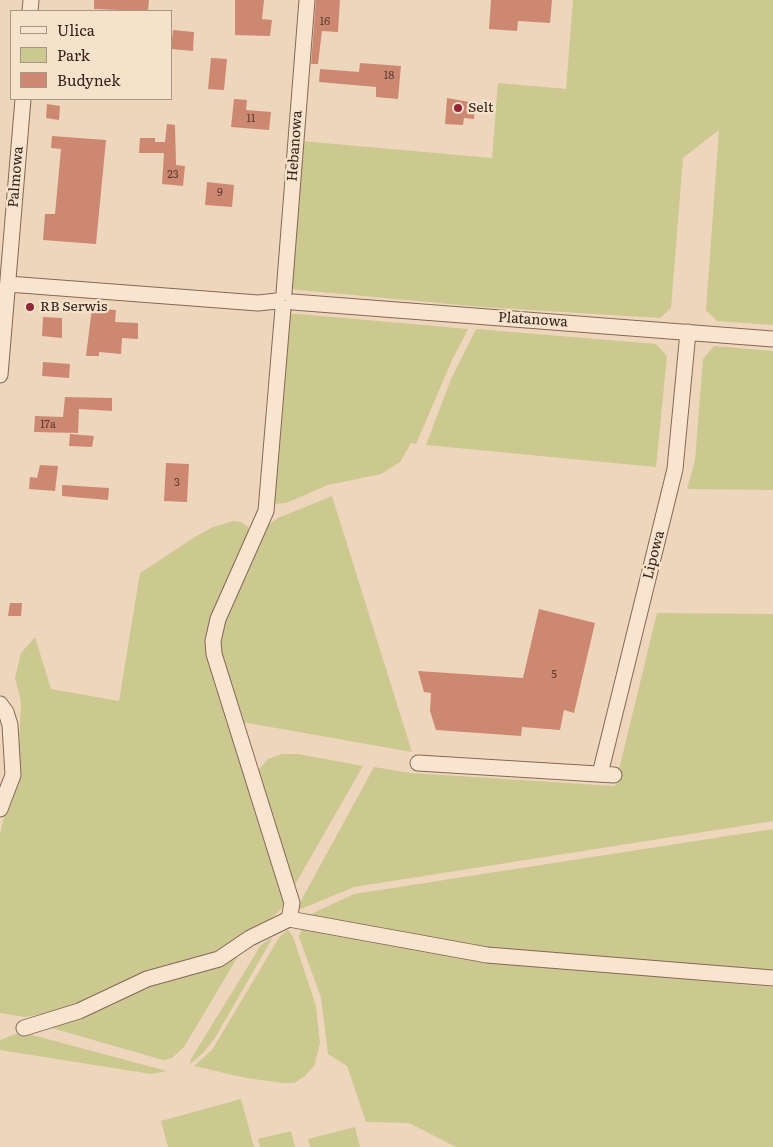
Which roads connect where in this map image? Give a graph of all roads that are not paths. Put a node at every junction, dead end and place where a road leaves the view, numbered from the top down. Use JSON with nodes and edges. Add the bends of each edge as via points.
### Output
{"nodes":[{"id":1,"x":306,"y":0,"type":"edge"},
{"id":2,"x":23,"y":100,"type":"edge"},
{"id":3,"x":8,"y":284,"type":"junction"},
{"id":4,"x":284,"y":301,"type":"junction"},
{"id":5,"x":688,"y":332,"type":"junction"},
{"id":6,"x":773,"y":339,"type":"edge"},
{"id":7,"x":0,"y":375,"type":"edge"},
{"id":8,"x":0,"y":704,"type":"edge"},
{"id":9,"x":418,"y":763,"type":"dead end"},
{"id":10,"x":0,"y":809,"type":"edge"},
{"id":11,"x":289,"y":918,"type":"junction"},
{"id":12,"x":773,"y":978,"type":"edge"},
{"id":13,"x":24,"y":1028,"type":"dead end"}],
"edges":[{"from":1,"to":4,"type":"street","name":"Hebanowa"},
{"from":2,"to":3,"type":"street","name":"Palmowa"},
{"from":3,"to":4,"type":"street","name":"Platanowa","via":[[258,303]]},
{"from":3,"to":7,"type":"street","name":"Palmowa"},
{"from":4,"to":5,"type":"street","name":"Platanowa"},
{"from":4,"to":11,"type":"street","name":"Hebanowa","via":[[266,511],[218,619],[213,641],[214,654],[292,903]]},
{"from":5,"to":6,"type":"street","name":"Platanowa"},
{"from":5,"to":9,"type":"street","name":"Lipowa","via":[[675,469],[607,775]]},
{"from":8,"to":10,"type":"street","via":[[10,724],[13,775]]},
{"from":11,"to":12,"type":"street","via":[[487,955]]},
{"from":11,"to":13,"type":"street","via":[[219,959],[147,979],[79,1011]]}]}
